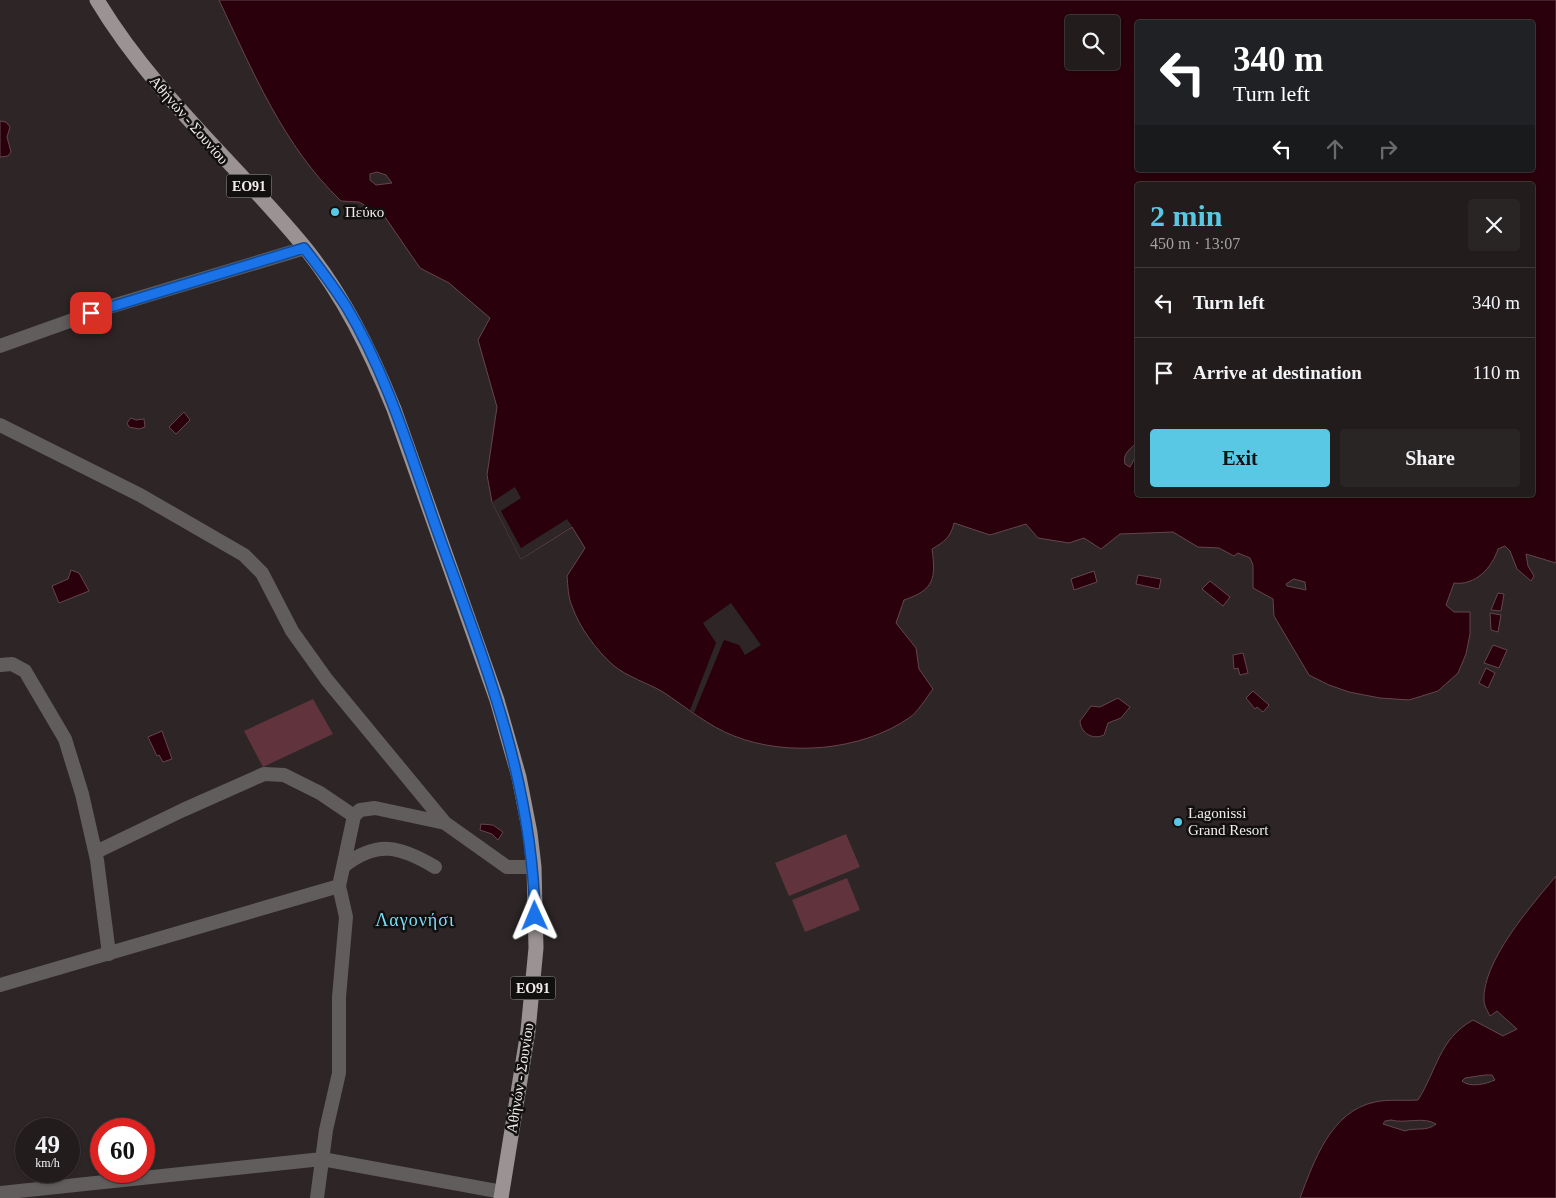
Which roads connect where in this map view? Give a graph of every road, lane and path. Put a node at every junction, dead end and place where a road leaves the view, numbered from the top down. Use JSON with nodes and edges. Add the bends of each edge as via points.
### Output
{"nodes":[{"id":1,"x":97,"y":0,"type":"edge"},
{"id":2,"x":304,"y":248,"type":"junction"},
{"id":3,"x":0,"y":346,"type":"edge"},
{"id":4,"x":0,"y":425,"type":"edge"},
{"id":5,"x":0,"y":665,"type":"edge"},
{"id":6,"x":354,"y":816,"type":"junction"},
{"id":7,"x":445,"y":823,"type":"junction"},
{"id":8,"x":96,"y":852,"type":"junction"},
{"id":9,"x":344,"y":866,"type":"junction"},
{"id":10,"x":435,"y":867,"type":"dead end"},
{"id":11,"x":534,"y":868,"type":"junction"},
{"id":12,"x":339,"y":886,"type":"junction"},
{"id":13,"x":109,"y":954,"type":"junction"},
{"id":14,"x":0,"y":985,"type":"edge"},
{"id":15,"x":322,"y":1159,"type":"junction"},
{"id":16,"x":0,"y":1193,"type":"edge"},
{"id":17,"x":501,"y":1195,"type":"edge"},
{"id":18,"x":317,"y":1198,"type":"edge"}],
"edges":[{"from":1,"to":2,"type":"main road","name":"Αθήνών - Σουνίου","number":"ΕΟ91","via":[[146,71]]},
{"from":2,"to":3,"type":"street","via":[[109,307]]},
{"from":2,"to":11,"type":"main road","name":"Αθήνών - Σουνίου","number":"ΕΟ91","via":[[346,306],[394,409],[497,700],[519,777]]},
{"from":4,"to":7,"type":"street","via":[[140,496],[244,555],[262,573],[292,631],[327,680]]},
{"from":5,"to":8,"type":"street","via":[[12,664],[25,671],[64,738]]},
{"from":6,"to":7,"type":"street","via":[[360,810],[374,808]]},
{"from":6,"to":8,"type":"street","via":[[320,793],[284,775],[264,774]]},
{"from":6,"to":9,"type":"street"},
{"from":7,"to":11,"type":"street","via":[[507,867]]},
{"from":8,"to":13,"type":"street"},
{"from":9,"to":10,"type":"street","via":[[359,854],[380,847],[400,850]]},
{"from":9,"to":12,"type":"street"},
{"from":11,"to":17,"type":"main road","name":"Αθήνών - Σουνίου","number":"ΕΟ91","via":[[536,948],[532,991]]},
{"from":12,"to":13,"type":"street"},
{"from":12,"to":15,"type":"street","via":[[346,917],[339,997],[339,1073]]},
{"from":13,"to":14,"type":"street"},
{"from":15,"to":16,"type":"street"},
{"from":15,"to":17,"type":"street"},
{"from":15,"to":18,"type":"street"}]}
